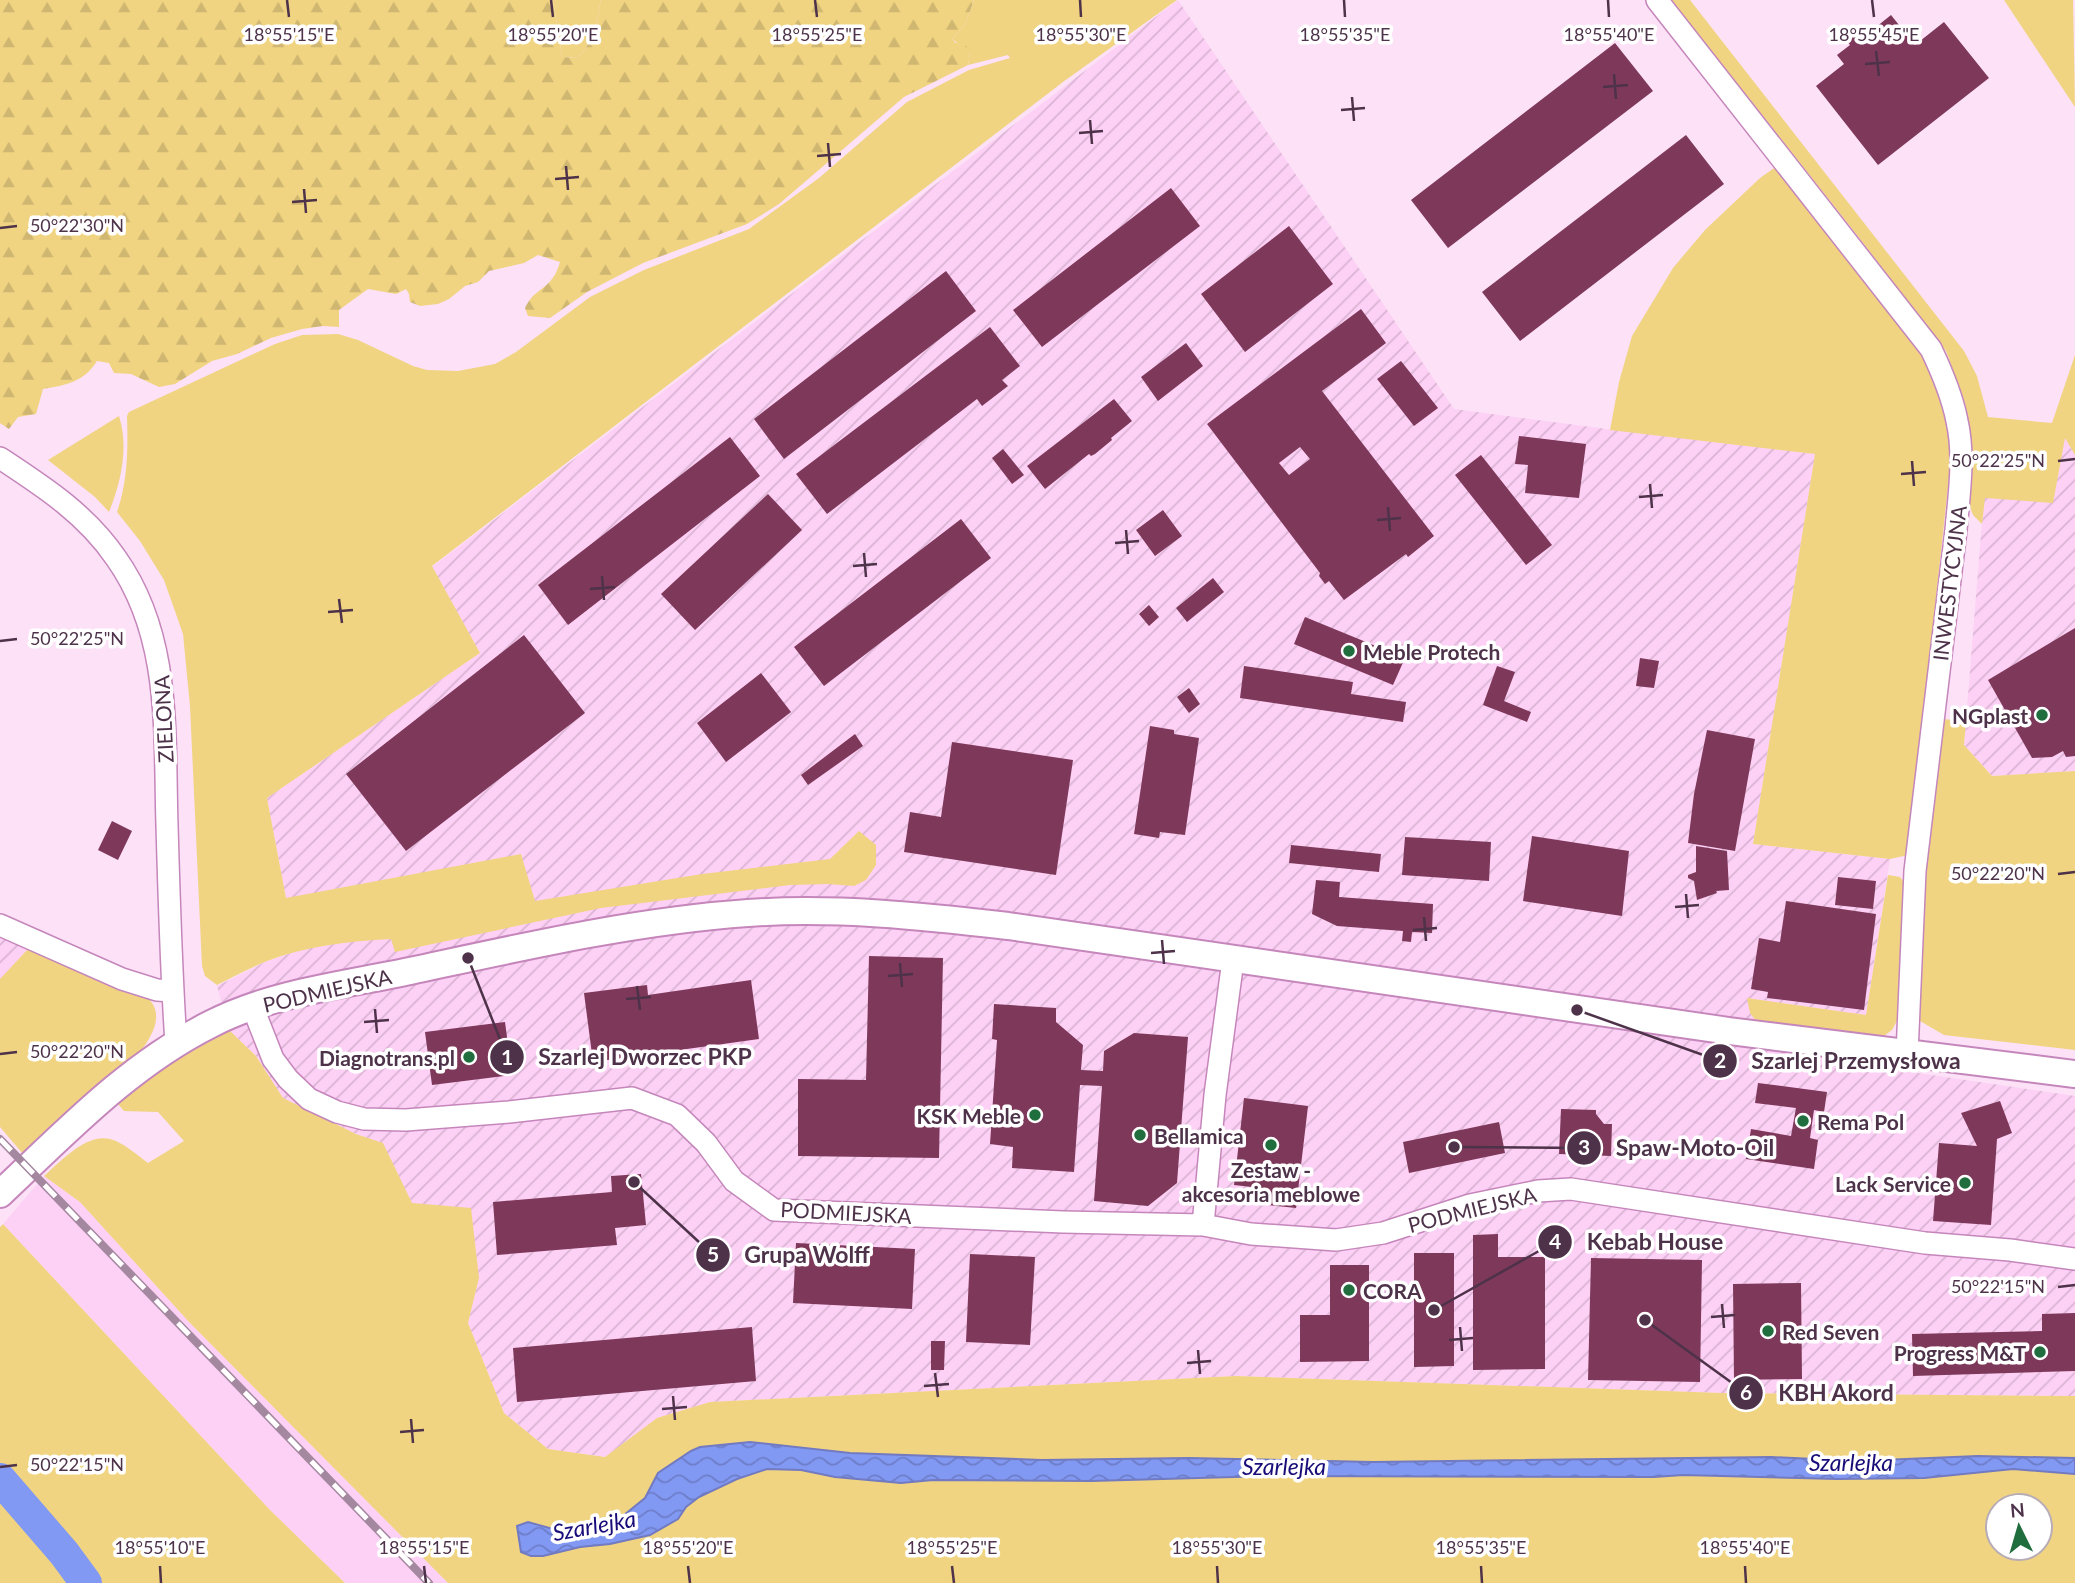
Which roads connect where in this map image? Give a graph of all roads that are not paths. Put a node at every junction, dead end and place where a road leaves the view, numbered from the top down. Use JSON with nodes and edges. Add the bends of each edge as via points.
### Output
{"nodes":[{"id":1,"x":1657,"y":0,"type":"edge"},
{"id":2,"x":0,"y":458,"type":"edge"},
{"id":3,"x":0,"y":925,"type":"edge"},
{"id":4,"x":1234,"y":960,"type":"junction"},
{"id":5,"x":172,"y":992,"type":"junction"},
{"id":6,"x":253,"y":1008,"type":"junction"},
{"id":7,"x":176,"y":1043,"type":"junction"},
{"id":8,"x":1907,"y":1054,"type":"junction"},
{"id":9,"x":2075,"y":1073,"type":"edge"},
{"id":10,"x":0,"y":1194,"type":"edge"},
{"id":11,"x":1203,"y":1224,"type":"junction"},
{"id":12,"x":2075,"y":1259,"type":"edge"}],
"edges":[{"from":1,"to":8,"type":"street","name":"INWESTYCYJNA","via":[[1931,349],[1958,424],[1956,530],[1915,871]]},
{"from":2,"to":5,"type":"street","name":"ZIELONA","via":[[82,518],[116,558],[147,617],[163,685]]},
{"from":3,"to":5,"type":"street","via":[[122,979]]},
{"from":4,"to":6,"type":"main road","name":"PODMIEJSKA","via":[[899,914],[748,913],[600,931],[295,995]]},
{"from":4,"to":8,"type":"main road","name":"PODMIEJSKA"},
{"from":4,"to":11,"type":"street"},
{"from":5,"to":7,"type":"street","name":"ZIELONA"},
{"from":6,"to":7,"type":"main road","name":"PODMIEJSKA","via":[[213,1022]]},
{"from":6,"to":11,"type":"street","name":"PODMIEJSKA","via":[[273,1059],[288,1079],[309,1099],[364,1119],[496,1113],[632,1098],[677,1115],[706,1143],[734,1181],[774,1210]]},
{"from":7,"to":10,"type":"main road","name":"PODMIEJSKA","via":[[111,1090]]},
{"from":8,"to":9,"type":"main road","name":"PODMIEJSKA"},
{"from":11,"to":12,"type":"street","name":"PODMIEJSKA","via":[[1251,1234],[1336,1240],[1383,1233],[1470,1205],[1571,1189],[1925,1244]]}]}
